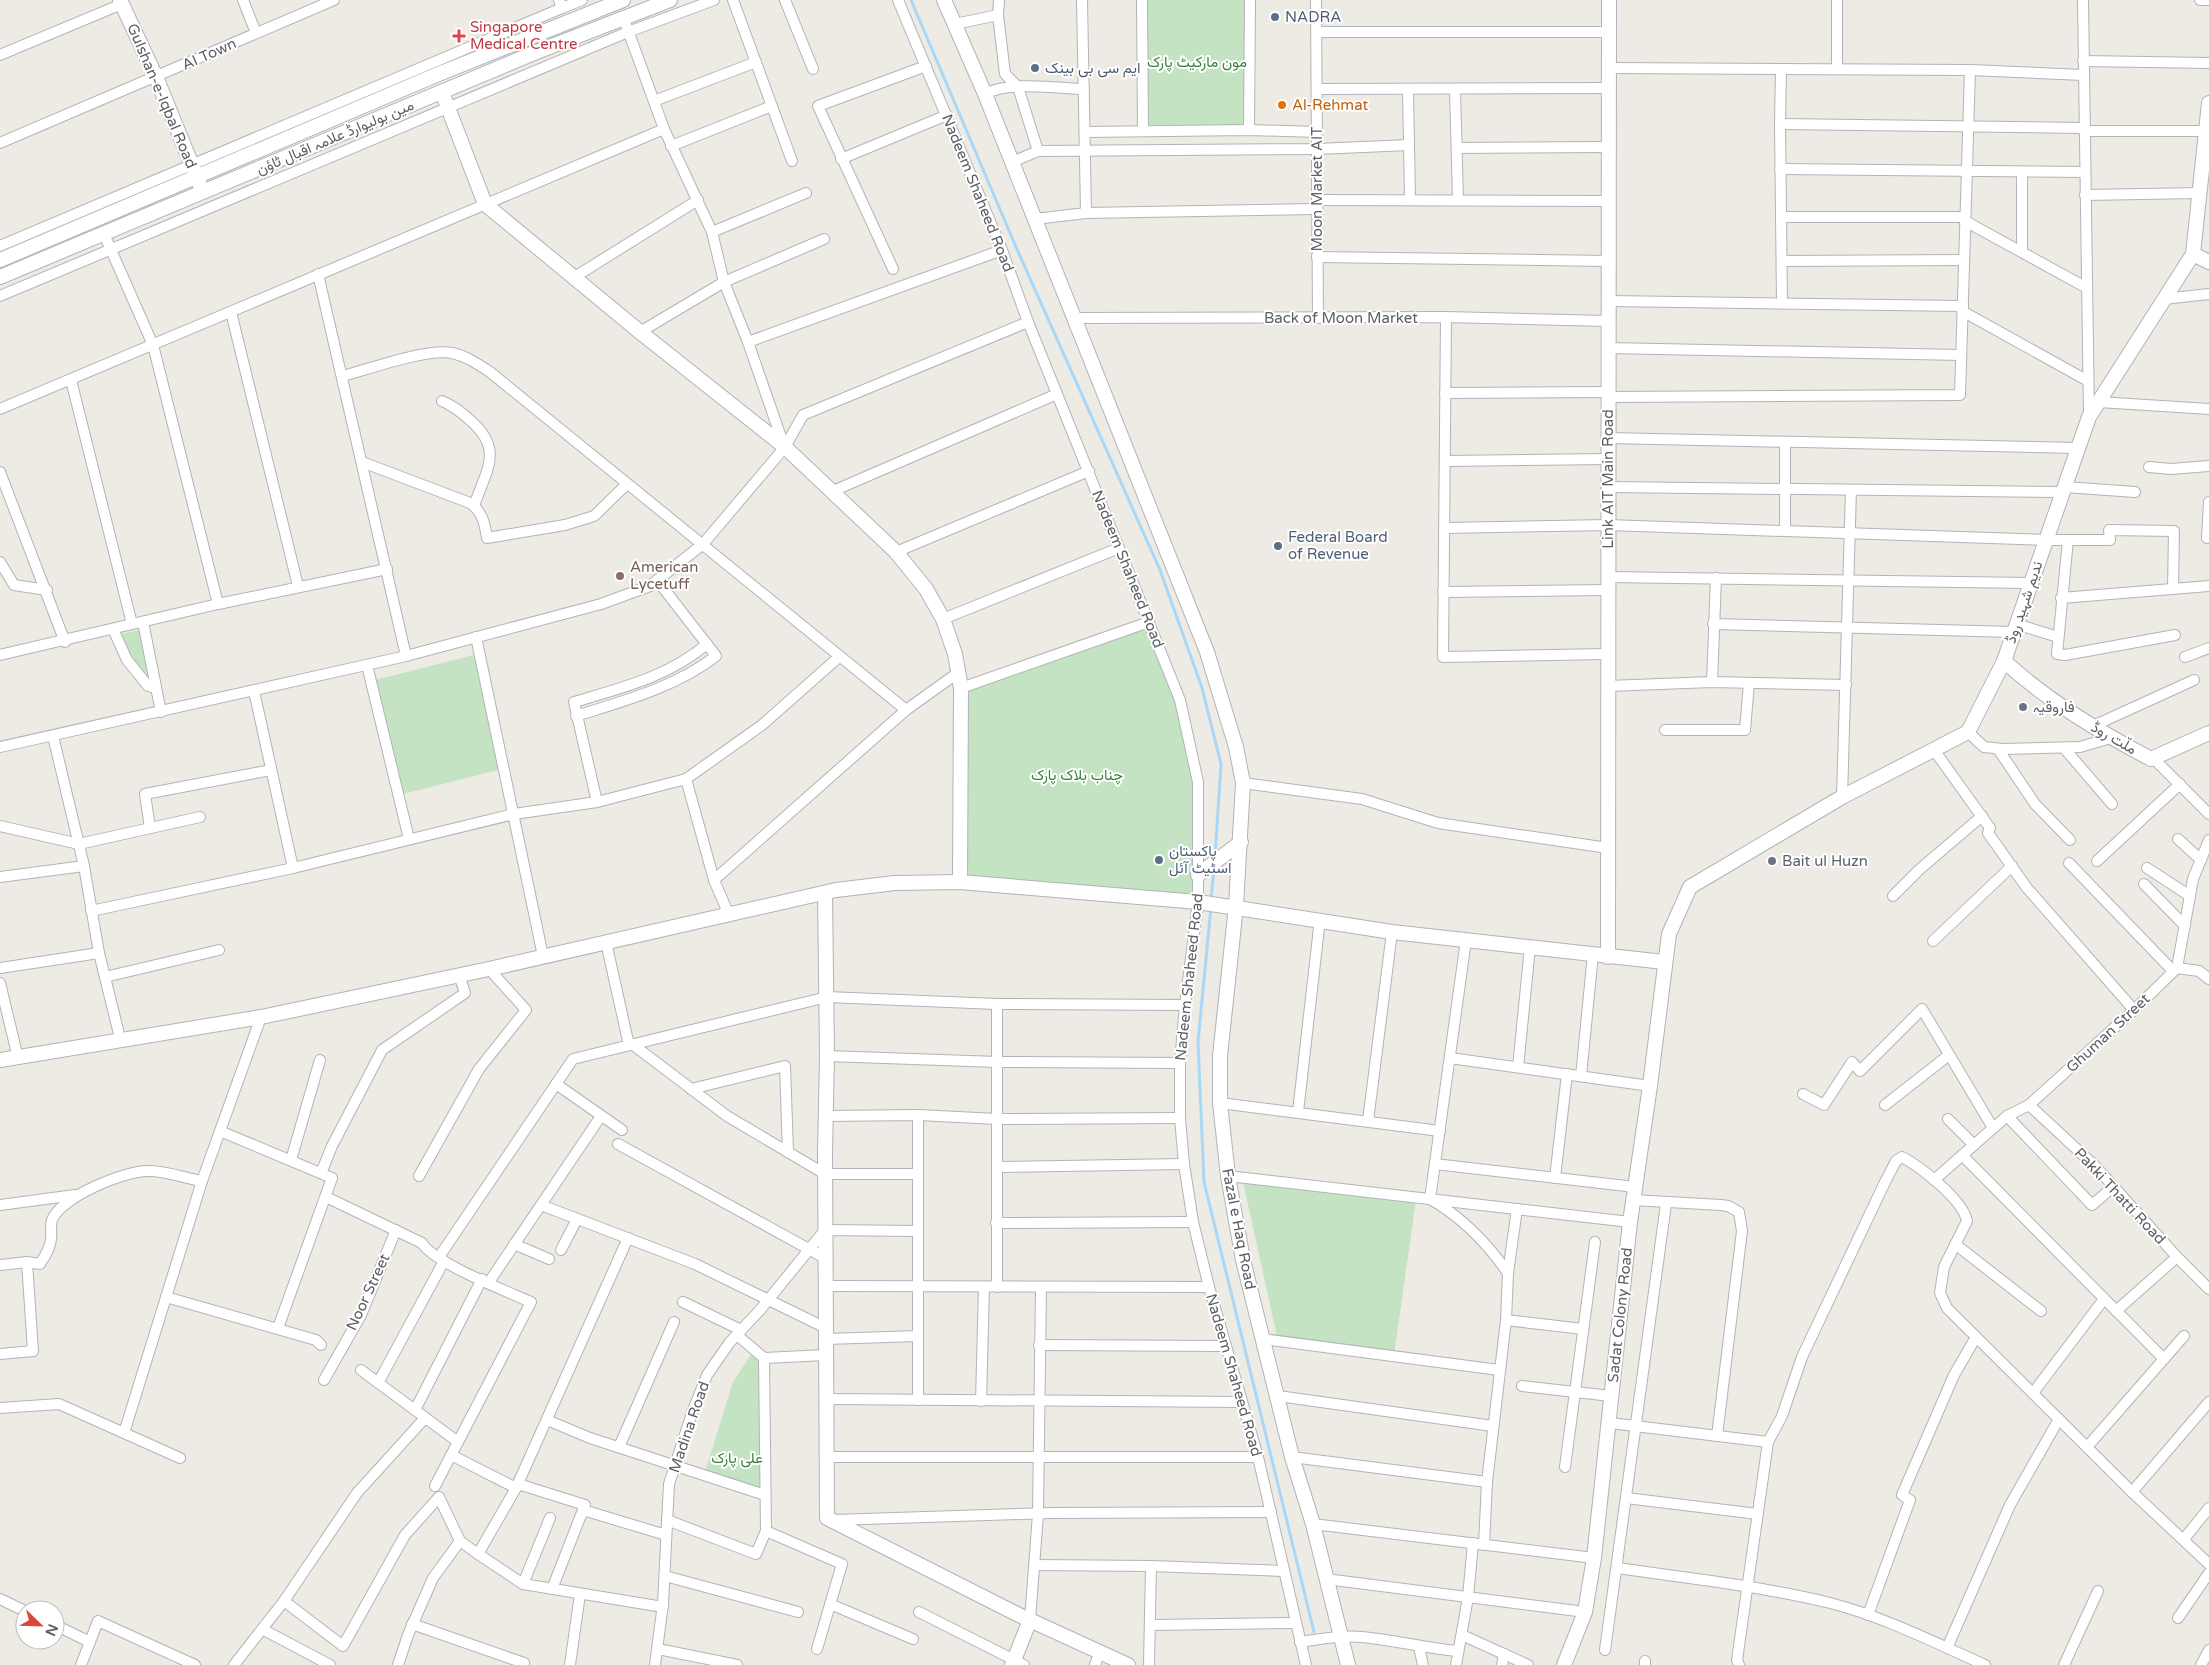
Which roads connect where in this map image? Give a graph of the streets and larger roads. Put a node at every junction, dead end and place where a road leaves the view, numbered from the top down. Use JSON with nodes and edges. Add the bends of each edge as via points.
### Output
{"nodes":[{"id":1,"x":243,"y":0,"type":"edge"},
{"id":2,"x":334,"y":0,"type":"edge"},
{"id":3,"x":582,"y":0,"type":"edge"},
{"id":4,"x":623,"y":0,"type":"edge"},
{"id":5,"x":670,"y":0,"type":"edge"},
{"id":6,"x":714,"y":0,"type":"edge"},
{"id":7,"x":733,"y":0,"type":"edge"},
{"id":8,"x":785,"y":0,"type":"edge"},
{"id":9,"x":898,"y":0,"type":"edge"},
{"id":10,"x":944,"y":0,"type":"edge"},
{"id":11,"x":999,"y":0,"type":"edge"},
{"id":12,"x":1082,"y":0,"type":"edge"},
{"id":13,"x":1142,"y":0,"type":"edge"},
{"id":14,"x":1250,"y":0,"type":"edge"},
{"id":15,"x":1316,"y":0,"type":"edge"},
{"id":16,"x":1609,"y":0,"type":"edge"},
{"id":17,"x":1837,"y":0,"type":"edge"},
{"id":18,"x":2083,"y":0,"type":"edge"},
{"id":19,"x":2200,"y":0,"type":"edge"},
{"id":20,"x":2209,"y":0,"type":"edge"},
{"id":21,"x":121,"y":2,"type":"edge"},
{"id":22,"x":561,"y":4,"type":"edge"},
{"id":23,"x":998,"y":15,"type":"junction"},
{"id":24,"x":622,"y":18,"type":"junction"},
{"id":25,"x":955,"y":24,"type":"junction"},
{"id":26,"x":628,"y":32,"type":"junction"},
{"id":27,"x":1316,"y":32,"type":"junction"},
{"id":28,"x":1609,"y":32,"type":"junction"},
{"id":29,"x":256,"y":33,"type":"junction"},
{"id":30,"x":0,"y":55,"type":"edge"},
{"id":31,"x":2083,"y":61,"type":"junction"},
{"id":32,"x":756,"y":62,"type":"junction"},
{"id":33,"x":2209,"y":63,"type":"edge"},
{"id":34,"x":926,"y":66,"type":"junction"},
{"id":35,"x":1610,"y":68,"type":"junction"},
{"id":36,"x":1781,"y":69,"type":"junction"},
{"id":37,"x":1837,"y":69,"type":"junction"},
{"id":38,"x":813,"y":70,"type":"dead end"},
{"id":39,"x":1970,"y":70,"type":"junction"},
{"id":40,"x":2083,"y":76,"type":"junction"},
{"id":41,"x":156,"y":77,"type":"junction"},
{"id":42,"x":1018,"y":88,"type":"junction"},
{"id":43,"x":1609,"y":88,"type":"junction"},
{"id":44,"x":1084,"y":89,"type":"junction"},
{"id":45,"x":1317,"y":89,"type":"junction"},
{"id":46,"x":1408,"y":90,"type":"junction"},
{"id":47,"x":1455,"y":90,"type":"junction"},
{"id":48,"x":442,"y":92,"type":"junction"},
{"id":49,"x":985,"y":94,"type":"junction"},
{"id":50,"x":654,"y":102,"type":"junction"},
{"id":51,"x":2209,"y":103,"type":"edge"},
{"id":52,"x":772,"y":106,"type":"junction"},
{"id":53,"x":447,"y":108,"type":"junction"},
{"id":54,"x":946,"y":115,"type":"junction"},
{"id":55,"x":1780,"y":124,"type":"junction"},
{"id":56,"x":1967,"y":127,"type":"junction"},
{"id":57,"x":664,"y":129,"type":"junction"},
{"id":58,"x":2084,"y":129,"type":"junction"},
{"id":59,"x":1143,"y":130,"type":"junction"},
{"id":60,"x":1249,"y":130,"type":"junction"},
{"id":61,"x":2206,"y":131,"type":"junction"},
{"id":62,"x":1086,"y":132,"type":"junction"},
{"id":63,"x":1317,"y":132,"type":"junction"},
{"id":64,"x":0,"y":143,"type":"edge"},
{"id":65,"x":1409,"y":145,"type":"junction"},
{"id":66,"x":671,"y":146,"type":"junction"},
{"id":67,"x":1457,"y":148,"type":"junction"},
{"id":68,"x":1607,"y":148,"type":"junction"},
{"id":69,"x":1086,"y":149,"type":"junction"},
{"id":70,"x":1317,"y":150,"type":"junction"},
{"id":71,"x":1038,"y":151,"type":"junction"},
{"id":72,"x":841,"y":159,"type":"junction"},
{"id":73,"x":792,"y":161,"type":"dead end"},
{"id":74,"x":1012,"y":162,"type":"junction"},
{"id":75,"x":192,"y":164,"type":"junction"},
{"id":76,"x":1780,"y":169,"type":"junction"},
{"id":77,"x":1966,"y":171,"type":"junction"},
{"id":78,"x":2022,"y":172,"type":"junction"},
{"id":79,"x":2085,"y":172,"type":"junction"},
{"id":80,"x":198,"y":178,"type":"junction"},
{"id":81,"x":203,"y":192,"type":"junction"},
{"id":82,"x":806,"y":193,"type":"dead end"},
{"id":83,"x":2199,"y":194,"type":"junction"},
{"id":84,"x":2085,"y":196,"type":"junction"},
{"id":85,"x":698,"y":200,"type":"junction"},
{"id":86,"x":1410,"y":200,"type":"junction"},
{"id":87,"x":1458,"y":200,"type":"junction"},
{"id":88,"x":1608,"y":201,"type":"junction"},
{"id":89,"x":485,"y":204,"type":"junction"},
{"id":90,"x":1317,"y":204,"type":"junction"},
{"id":91,"x":1086,"y":213,"type":"junction"},
{"id":92,"x":1781,"y":217,"type":"junction"},
{"id":93,"x":1035,"y":219,"type":"junction"},
{"id":94,"x":1965,"y":219,"type":"junction"},
{"id":95,"x":712,"y":232,"type":"junction"},
{"id":96,"x":104,"y":234,"type":"junction"},
{"id":97,"x":824,"y":239,"type":"dead end"},
{"id":98,"x":0,"y":246,"type":"edge"},
{"id":99,"x":110,"y":250,"type":"junction"},
{"id":100,"x":1002,"y":250,"type":"junction"},
{"id":101,"x":2022,"y":252,"type":"junction"},
{"id":102,"x":2193,"y":254,"type":"junction"},
{"id":103,"x":1317,"y":257,"type":"junction"},
{"id":104,"x":0,"y":260,"type":"edge"},
{"id":105,"x":1964,"y":260,"type":"junction"},
{"id":106,"x":1608,"y":261,"type":"junction"},
{"id":107,"x":1782,"y":261,"type":"junction"},
{"id":108,"x":2209,"y":262,"type":"edge"},
{"id":109,"x":893,"y":269,"type":"dead end"},
{"id":110,"x":318,"y":274,"type":"junction"},
{"id":111,"x":0,"y":277,"type":"edge"},
{"id":112,"x":573,"y":278,"type":"junction"},
{"id":113,"x":724,"y":282,"type":"junction"},
{"id":114,"x":2087,"y":288,"type":"junction"},
{"id":115,"x":0,"y":296,"type":"edge"},
{"id":116,"x":2209,"y":296,"type":"edge"},
{"id":117,"x":2164,"y":299,"type":"junction"},
{"id":118,"x":1609,"y":301,"type":"junction"},
{"id":119,"x":1782,"y":303,"type":"junction"},
{"id":120,"x":1962,"y":308,"type":"junction"},
{"id":121,"x":231,"y":312,"type":"junction"},
{"id":122,"x":1446,"y":317,"type":"junction"},
{"id":123,"x":1074,"y":318,"type":"junction"},
{"id":124,"x":1318,"y":318,"type":"junction"},
{"id":125,"x":1608,"y":321,"type":"junction"},
{"id":126,"x":1028,"y":322,"type":"junction"},
{"id":127,"x":640,"y":332,"type":"junction"},
{"id":128,"x":748,"y":342,"type":"junction"},
{"id":129,"x":152,"y":345,"type":"junction"},
{"id":130,"x":1608,"y":348,"type":"junction"},
{"id":131,"x":1961,"y":355,"type":"junction"},
{"id":132,"x":343,"y":376,"type":"junction"},
{"id":133,"x":71,"y":380,"type":"junction"},
{"id":134,"x":2088,"y":381,"type":"junction"},
{"id":135,"x":1445,"y":393,"type":"junction"},
{"id":136,"x":1057,"y":394,"type":"junction"},
{"id":137,"x":1608,"y":394,"type":"junction"},
{"id":138,"x":442,"y":401,"type":"dead end"},
{"id":139,"x":2099,"y":402,"type":"junction"},
{"id":140,"x":0,"y":409,"type":"edge"},
{"id":141,"x":2209,"y":409,"type":"edge"},
{"id":142,"x":2089,"y":417,"type":"junction"},
{"id":143,"x":1608,"y":438,"type":"junction"},
{"id":144,"x":1784,"y":442,"type":"junction"},
{"id":145,"x":785,"y":447,"type":"junction"},
{"id":146,"x":2078,"y":448,"type":"junction"},
{"id":147,"x":1608,"y":459,"type":"junction"},
{"id":148,"x":1445,"y":461,"type":"junction"},
{"id":149,"x":362,"y":462,"type":"junction"},
{"id":150,"x":2209,"y":466,"type":"edge"},
{"id":151,"x":2149,"y":467,"type":"dead end"},
{"id":152,"x":1089,"y":471,"type":"junction"},
{"id":153,"x":0,"y":472,"type":"edge"},
{"id":154,"x":628,"y":484,"type":"junction"},
{"id":155,"x":1608,"y":487,"type":"junction"},
{"id":156,"x":1785,"y":489,"type":"junction"},
{"id":157,"x":2064,"y":489,"type":"junction"},
{"id":158,"x":1852,"y":490,"type":"junction"},
{"id":159,"x":833,"y":491,"type":"junction"},
{"id":160,"x":2135,"y":492,"type":"dead end"},
{"id":161,"x":2209,"y":502,"type":"edge"},
{"id":162,"x":474,"y":506,"type":"junction"},
{"id":163,"x":1608,"y":525,"type":"junction"},
{"id":164,"x":1444,"y":528,"type":"junction"},
{"id":165,"x":1785,"y":531,"type":"junction"},
{"id":166,"x":1851,"y":533,"type":"junction"},
{"id":167,"x":2208,"y":538,"type":"dead end"},
{"id":168,"x":2046,"y":540,"type":"junction"},
{"id":169,"x":2068,"y":540,"type":"junction"},
{"id":170,"x":702,"y":544,"type":"junction"},
{"id":171,"x":1119,"y":548,"type":"junction"},
{"id":172,"x":896,"y":552,"type":"junction"},
{"id":173,"x":0,"y":562,"type":"edge"},
{"id":174,"x":387,"y":569,"type":"junction"},
{"id":175,"x":1716,"y":578,"type":"junction"},
{"id":176,"x":656,"y":580,"type":"junction"},
{"id":177,"x":1849,"y":581,"type":"junction"},
{"id":178,"x":1608,"y":583,"type":"junction"},
{"id":179,"x":2031,"y":583,"type":"junction"},
{"id":180,"x":298,"y":586,"type":"junction"},
{"id":181,"x":2209,"y":586,"type":"edge"},
{"id":182,"x":2173,"y":589,"type":"junction"},
{"id":183,"x":47,"y":590,"type":"junction"},
{"id":184,"x":1444,"y":592,"type":"junction"},
{"id":185,"x":2061,"y":598,"type":"junction"},
{"id":186,"x":218,"y":604,"type":"junction"},
{"id":187,"x":943,"y":619,"type":"junction"},
{"id":188,"x":143,"y":622,"type":"junction"},
{"id":189,"x":1149,"y":622,"type":"junction"},
{"id":190,"x":132,"y":624,"type":"junction"},
{"id":191,"x":1712,"y":624,"type":"junction"},
{"id":192,"x":1848,"y":627,"type":"junction"},
{"id":193,"x":2015,"y":628,"type":"junction"},
{"id":194,"x":113,"y":629,"type":"junction"},
{"id":195,"x":2174,"y":635,"type":"dead end"},
{"id":196,"x":476,"y":637,"type":"junction"},
{"id":197,"x":2058,"y":637,"type":"junction"},
{"id":198,"x":66,"y":642,"type":"junction"},
{"id":199,"x":707,"y":644,"type":"junction"},
{"id":200,"x":2209,"y":648,"type":"edge"},
{"id":201,"x":1608,"y":654,"type":"junction"},
{"id":202,"x":0,"y":655,"type":"edge"},
{"id":203,"x":406,"y":656,"type":"junction"},
{"id":204,"x":839,"y":657,"type":"junction"},
{"id":205,"x":2185,"y":657,"type":"dead end"},
{"id":206,"x":2004,"y":661,"type":"junction"},
{"id":207,"x":367,"y":665,"type":"junction"},
{"id":208,"x":958,"y":672,"type":"junction"},
{"id":209,"x":2194,"y":680,"type":"dead end"},
{"id":210,"x":1712,"y":682,"type":"junction"},
{"id":211,"x":1749,"y":683,"type":"junction"},
{"id":212,"x":1846,"y":685,"type":"junction"},
{"id":213,"x":1608,"y":686,"type":"junction"},
{"id":214,"x":156,"y":688,"type":"junction"},
{"id":215,"x":961,"y":688,"type":"junction"},
{"id":216,"x":254,"y":691,"type":"junction"},
{"id":217,"x":906,"y":710,"type":"junction"},
{"id":218,"x":161,"y":712,"type":"junction"},
{"id":219,"x":576,"y":716,"type":"junction"},
{"id":220,"x":2093,"y":726,"type":"junction"},
{"id":221,"x":1665,"y":730,"type":"dead end"},
{"id":222,"x":1968,"y":732,"type":"junction"},
{"id":223,"x":2209,"y":733,"type":"edge"},
{"id":224,"x":52,"y":736,"type":"junction"},
{"id":225,"x":2111,"y":738,"type":"junction"},
{"id":226,"x":0,"y":748,"type":"edge"},
{"id":227,"x":2064,"y":748,"type":"junction"},
{"id":228,"x":1998,"y":749,"type":"junction"},
{"id":229,"x":1934,"y":750,"type":"junction"},
{"id":230,"x":2153,"y":758,"type":"junction"},
{"id":231,"x":272,"y":770,"type":"junction"},
{"id":232,"x":686,"y":778,"type":"junction"},
{"id":233,"x":1243,"y":783,"type":"junction"},
{"id":234,"x":2180,"y":784,"type":"junction"},
{"id":235,"x":1842,"y":797,"type":"junction"},
{"id":236,"x":597,"y":802,"type":"junction"},
{"id":237,"x":2112,"y":804,"type":"dead end"},
{"id":238,"x":514,"y":814,"type":"junction"},
{"id":239,"x":2209,"y":814,"type":"edge"},
{"id":240,"x":1982,"y":816,"type":"junction"},
{"id":241,"x":200,"y":817,"type":"dead end"},
{"id":242,"x":0,"y":826,"type":"edge"},
{"id":243,"x":150,"y":828,"type":"junction"},
{"id":244,"x":409,"y":839,"type":"junction"},
{"id":245,"x":2178,"y":839,"type":"dead end"},
{"id":246,"x":2070,"y":840,"type":"dead end"},
{"id":247,"x":2209,"y":840,"type":"edge"},
{"id":248,"x":1241,"y":842,"type":"junction"},
{"id":249,"x":79,"y":844,"type":"junction"},
{"id":250,"x":1608,"y":848,"type":"junction"},
{"id":251,"x":2201,"y":860,"type":"junction"},
{"id":252,"x":2097,"y":862,"type":"dead end"},
{"id":253,"x":2069,"y":863,"type":"dead end"},
{"id":254,"x":84,"y":866,"type":"junction"},
{"id":255,"x":2012,"y":866,"type":"junction"},
{"id":256,"x":293,"y":868,"type":"junction"},
{"id":257,"x":2147,"y":868,"type":"dead end"},
{"id":258,"x":1199,"y":874,"type":"junction"},
{"id":259,"x":0,"y":877,"type":"edge"},
{"id":260,"x":714,"y":880,"type":"junction"},
{"id":261,"x":960,"y":882,"type":"junction"},
{"id":262,"x":2144,"y":884,"type":"dead end"},
{"id":263,"x":825,"y":893,"type":"junction"},
{"id":264,"x":1893,"y":896,"type":"dead end"},
{"id":265,"x":2190,"y":896,"type":"junction"},
{"id":266,"x":1200,"y":903,"type":"junction"},
{"id":267,"x":1231,"y":906,"type":"junction"},
{"id":268,"x":91,"y":910,"type":"junction"},
{"id":269,"x":729,"y":915,"type":"junction"},
{"id":270,"x":1320,"y":919,"type":"junction"},
{"id":271,"x":2185,"y":926,"type":"junction"},
{"id":272,"x":1392,"y":932,"type":"junction"},
{"id":273,"x":1466,"y":940,"type":"junction"},
{"id":274,"x":1933,"y":941,"type":"dead end"},
{"id":275,"x":606,"y":942,"type":"junction"},
{"id":276,"x":1530,"y":948,"type":"junction"},
{"id":277,"x":219,"y":950,"type":"dead end"},
{"id":278,"x":99,"y":953,"type":"junction"},
{"id":279,"x":1593,"y":954,"type":"junction"},
{"id":280,"x":543,"y":956,"type":"junction"},
{"id":281,"x":1608,"y":957,"type":"junction"},
{"id":282,"x":1664,"y":962,"type":"junction"},
{"id":283,"x":0,"y":968,"type":"edge"},
{"id":284,"x":489,"y":969,"type":"junction"},
{"id":285,"x":2175,"y":970,"type":"junction"},
{"id":286,"x":460,"y":975,"type":"junction"},
{"id":287,"x":105,"y":977,"type":"junction"},
{"id":288,"x":2209,"y":979,"type":"edge"},
{"id":289,"x":0,"y":983,"type":"edge"},
{"id":290,"x":827,"y":997,"type":"junction"},
{"id":291,"x":997,"y":1004,"type":"junction"},
{"id":292,"x":1184,"y":1005,"type":"junction"},
{"id":293,"x":2134,"y":1010,"type":"junction"},
{"id":294,"x":261,"y":1017,"type":"junction"},
{"id":295,"x":121,"y":1042,"type":"junction"},
{"id":296,"x":634,"y":1045,"type":"junction"},
{"id":297,"x":1949,"y":1055,"type":"junction"},
{"id":298,"x":828,"y":1056,"type":"junction"},
{"id":299,"x":18,"y":1058,"type":"junction"},
{"id":300,"x":1450,"y":1058,"type":"junction"},
{"id":301,"x":0,"y":1060,"type":"edge"},
{"id":302,"x":320,"y":1060,"type":"dead end"},
{"id":303,"x":998,"y":1062,"type":"junction"},
{"id":304,"x":1180,"y":1063,"type":"junction"},
{"id":305,"x":1518,"y":1067,"type":"junction"},
{"id":306,"x":1567,"y":1074,"type":"junction"},
{"id":307,"x":1581,"y":1076,"type":"junction"},
{"id":308,"x":556,"y":1084,"type":"junction"},
{"id":309,"x":1650,"y":1086,"type":"junction"},
{"id":310,"x":691,"y":1088,"type":"junction"},
{"id":311,"x":1803,"y":1094,"type":"dead end"},
{"id":312,"x":1220,"y":1103,"type":"junction"},
{"id":313,"x":1885,"y":1105,"type":"dead end"},
{"id":314,"x":2029,"y":1105,"type":"junction"},
{"id":315,"x":1298,"y":1112,"type":"junction"},
{"id":316,"x":918,"y":1115,"type":"junction"},
{"id":317,"x":601,"y":1116,"type":"junction"},
{"id":318,"x":826,"y":1116,"type":"junction"},
{"id":319,"x":2008,"y":1116,"type":"junction"},
{"id":320,"x":1180,"y":1118,"type":"junction"},
{"id":321,"x":997,"y":1119,"type":"junction"},
{"id":322,"x":1948,"y":1120,"type":"dead end"},
{"id":323,"x":1368,"y":1122,"type":"junction"},
{"id":324,"x":1993,"y":1128,"type":"junction"},
{"id":325,"x":220,"y":1130,"type":"junction"},
{"id":326,"x":622,"y":1130,"type":"dead end"},
{"id":327,"x":1440,"y":1131,"type":"junction"},
{"id":328,"x":618,"y":1144,"type":"dead end"},
{"id":329,"x":1974,"y":1145,"type":"junction"},
{"id":330,"x":788,"y":1152,"type":"junction"},
{"id":331,"x":1962,"y":1155,"type":"junction"},
{"id":332,"x":291,"y":1160,"type":"junction"},
{"id":333,"x":1184,"y":1164,"type":"junction"},
{"id":334,"x":1435,"y":1164,"type":"junction"},
{"id":335,"x":997,"y":1167,"type":"junction"},
{"id":336,"x":321,"y":1173,"type":"junction"},
{"id":337,"x":825,"y":1174,"type":"junction"},
{"id":338,"x":917,"y":1174,"type":"junction"},
{"id":339,"x":419,"y":1176,"type":"dead end"},
{"id":340,"x":1228,"y":1176,"type":"junction"},
{"id":341,"x":1555,"y":1178,"type":"junction"},
{"id":342,"x":1934,"y":1180,"type":"junction"},
{"id":343,"x":202,"y":1181,"type":"junction"},
{"id":344,"x":2113,"y":1187,"type":"junction"},
{"id":345,"x":1634,"y":1194,"type":"junction"},
{"id":346,"x":76,"y":1195,"type":"junction"},
{"id":347,"x":326,"y":1197,"type":"junction"},
{"id":348,"x":1430,"y":1199,"type":"junction"},
{"id":349,"x":541,"y":1204,"type":"junction"},
{"id":350,"x":1666,"y":1204,"type":"junction"},
{"id":351,"x":0,"y":1205,"type":"edge"},
{"id":352,"x":1517,"y":1209,"type":"junction"},
{"id":353,"x":577,"y":1218,"type":"junction"},
{"id":354,"x":1193,"y":1222,"type":"junction"},
{"id":355,"x":1630,"y":1222,"type":"junction"},
{"id":356,"x":996,"y":1223,"type":"junction"},
{"id":357,"x":396,"y":1230,"type":"junction"},
{"id":358,"x":825,"y":1230,"type":"junction"},
{"id":359,"x":917,"y":1231,"type":"junction"},
{"id":360,"x":628,"y":1238,"type":"junction"},
{"id":361,"x":1594,"y":1242,"type":"dead end"},
{"id":362,"x":514,"y":1244,"type":"junction"},
{"id":363,"x":1955,"y":1244,"type":"junction"},
{"id":364,"x":810,"y":1248,"type":"junction"},
{"id":365,"x":561,"y":1250,"type":"dead end"},
{"id":366,"x":2177,"y":1257,"type":"junction"},
{"id":367,"x":825,"y":1258,"type":"junction"},
{"id":368,"x":442,"y":1259,"type":"junction"},
{"id":369,"x":549,"y":1259,"type":"dead end"},
{"id":370,"x":27,"y":1262,"type":"junction"},
{"id":371,"x":0,"y":1265,"type":"edge"},
{"id":372,"x":1508,"y":1273,"type":"junction"},
{"id":373,"x":485,"y":1281,"type":"junction"},
{"id":374,"x":827,"y":1286,"type":"junction"},
{"id":375,"x":918,"y":1287,"type":"junction"},
{"id":376,"x":984,"y":1287,"type":"junction"},
{"id":377,"x":997,"y":1287,"type":"junction"},
{"id":378,"x":1041,"y":1287,"type":"junction"},
{"id":379,"x":1209,"y":1287,"type":"junction"},
{"id":380,"x":2209,"y":1289,"type":"edge"},
{"id":381,"x":166,"y":1297,"type":"junction"},
{"id":382,"x":2104,"y":1299,"type":"junction"},
{"id":383,"x":768,"y":1301,"type":"junction"},
{"id":384,"x":683,"y":1302,"type":"dead end"},
{"id":385,"x":2040,"y":1311,"type":"dead end"},
{"id":386,"x":2116,"y":1311,"type":"junction"},
{"id":387,"x":1506,"y":1320,"type":"junction"},
{"id":388,"x":674,"y":1322,"type":"dead end"},
{"id":389,"x":278,"y":1328,"type":"junction"},
{"id":390,"x":1583,"y":1329,"type":"junction"},
{"id":391,"x":739,"y":1332,"type":"junction"},
{"id":392,"x":826,"y":1333,"type":"junction"},
{"id":393,"x":918,"y":1336,"type":"junction"},
{"id":394,"x":2184,"y":1336,"type":"dead end"},
{"id":395,"x":1976,"y":1337,"type":"junction"},
{"id":396,"x":1263,"y":1339,"type":"junction"},
{"id":397,"x":321,"y":1345,"type":"dead end"},
{"id":398,"x":1039,"y":1345,"type":"junction"},
{"id":399,"x":1226,"y":1346,"type":"junction"},
{"id":400,"x":0,"y":1354,"type":"edge"},
{"id":401,"x":826,"y":1355,"type":"junction"},
{"id":402,"x":764,"y":1358,"type":"junction"},
{"id":403,"x":2164,"y":1359,"type":"junction"},
{"id":404,"x":361,"y":1370,"type":"dead end"},
{"id":405,"x":1499,"y":1370,"type":"junction"},
{"id":406,"x":324,"y":1380,"type":"dead end"},
{"id":407,"x":378,"y":1383,"type":"junction"},
{"id":408,"x":1522,"y":1386,"type":"dead end"},
{"id":409,"x":1575,"y":1392,"type":"junction"},
{"id":410,"x":2033,"y":1393,"type":"junction"},
{"id":411,"x":1278,"y":1396,"type":"junction"},
{"id":412,"x":1611,"y":1396,"type":"junction"},
{"id":413,"x":826,"y":1399,"type":"junction"},
{"id":414,"x":918,"y":1400,"type":"junction"},
{"id":415,"x":981,"y":1401,"type":"junction"},
{"id":416,"x":1038,"y":1402,"type":"junction"},
{"id":417,"x":1242,"y":1402,"type":"junction"},
{"id":418,"x":2209,"y":1402,"type":"edge"},
{"id":419,"x":0,"y":1408,"type":"edge"},
{"id":420,"x":415,"y":1410,"type":"junction"},
{"id":421,"x":425,"y":1418,"type":"junction"},
{"id":422,"x":2059,"y":1419,"type":"junction"},
{"id":423,"x":547,"y":1420,"type":"junction"},
{"id":424,"x":1610,"y":1423,"type":"junction"},
{"id":425,"x":1636,"y":1425,"type":"junction"},
{"id":426,"x":1493,"y":1426,"type":"junction"},
{"id":427,"x":124,"y":1433,"type":"junction"},
{"id":428,"x":1717,"y":1436,"type":"junction"},
{"id":429,"x":458,"y":1442,"type":"junction"},
{"id":430,"x":1768,"y":1442,"type":"junction"},
{"id":431,"x":620,"y":1447,"type":"junction"},
{"id":432,"x":2087,"y":1447,"type":"junction"},
{"id":433,"x":451,"y":1455,"type":"junction"},
{"id":434,"x":1038,"y":1456,"type":"junction"},
{"id":435,"x":1292,"y":1456,"type":"junction"},
{"id":436,"x":826,"y":1457,"type":"junction"},
{"id":437,"x":1258,"y":1457,"type":"junction"},
{"id":438,"x":180,"y":1458,"type":"dead end"},
{"id":439,"x":675,"y":1465,"type":"junction"},
{"id":440,"x":1565,"y":1467,"type":"dead end"},
{"id":441,"x":1487,"y":1482,"type":"junction"},
{"id":442,"x":434,"y":1486,"type":"dead end"},
{"id":443,"x":517,"y":1486,"type":"junction"},
{"id":444,"x":2132,"y":1492,"type":"junction"},
{"id":445,"x":765,"y":1495,"type":"junction"},
{"id":446,"x":1626,"y":1498,"type":"junction"},
{"id":447,"x":2209,"y":1508,"type":"edge"},
{"id":448,"x":583,"y":1510,"type":"junction"},
{"id":449,"x":1270,"y":1512,"type":"junction"},
{"id":450,"x":1038,"y":1514,"type":"junction"},
{"id":451,"x":1758,"y":1514,"type":"junction"},
{"id":452,"x":550,"y":1518,"type":"dead end"},
{"id":453,"x":667,"y":1520,"type":"junction"},
{"id":454,"x":832,"y":1520,"type":"junction"},
{"id":455,"x":1314,"y":1524,"type":"junction"},
{"id":456,"x":766,"y":1531,"type":"junction"},
{"id":457,"x":666,"y":1535,"type":"junction"},
{"id":458,"x":2184,"y":1539,"type":"junction"},
{"id":459,"x":460,"y":1541,"type":"junction"},
{"id":460,"x":1479,"y":1544,"type":"junction"},
{"id":461,"x":478,"y":1554,"type":"junction"},
{"id":462,"x":1594,"y":1558,"type":"junction"},
{"id":463,"x":2208,"y":1561,"type":"edge"},
{"id":464,"x":1034,"y":1565,"type":"junction"},
{"id":465,"x":1151,"y":1566,"type":"junction"},
{"id":466,"x":1616,"y":1568,"type":"junction"},
{"id":467,"x":1284,"y":1570,"type":"junction"},
{"id":468,"x":2209,"y":1573,"type":"edge"},
{"id":469,"x":664,"y":1576,"type":"junction"},
{"id":470,"x":1326,"y":1579,"type":"junction"},
{"id":471,"x":523,"y":1584,"type":"junction"},
{"id":472,"x":1747,"y":1587,"type":"junction"},
{"id":473,"x":552,"y":1589,"type":"junction"},
{"id":474,"x":2098,"y":1591,"type":"dead end"},
{"id":475,"x":580,"y":1594,"type":"junction"},
{"id":476,"x":1468,"y":1597,"type":"junction"},
{"id":477,"x":0,"y":1599,"type":"edge"},
{"id":478,"x":284,"y":1601,"type":"junction"},
{"id":479,"x":830,"y":1604,"type":"junction"},
{"id":480,"x":15,"y":1606,"type":"edge"},
{"id":481,"x":663,"y":1607,"type":"junction"},
{"id":482,"x":798,"y":1612,"type":"dead end"},
{"id":483,"x":919,"y":1612,"type":"dead end"},
{"id":484,"x":1585,"y":1612,"type":"junction"},
{"id":485,"x":1868,"y":1616,"type":"junction"},
{"id":486,"x":2178,"y":1618,"type":"dead end"},
{"id":487,"x":1030,"y":1620,"type":"junction"},
{"id":488,"x":1296,"y":1623,"type":"junction"},
{"id":489,"x":412,"y":1624,"type":"junction"},
{"id":490,"x":1151,"y":1625,"type":"junction"},
{"id":491,"x":262,"y":1629,"type":"junction"},
{"id":492,"x":65,"y":1630,"type":"edge"},
{"id":493,"x":1462,"y":1635,"type":"junction"},
{"id":494,"x":1342,"y":1636,"type":"junction"},
{"id":495,"x":914,"y":1640,"type":"dead end"},
{"id":496,"x":90,"y":1642,"type":"junction"},
{"id":497,"x":1300,"y":1642,"type":"junction"},
{"id":498,"x":1419,"y":1647,"type":"junction"},
{"id":499,"x":1947,"y":1648,"type":"junction"},
{"id":500,"x":658,"y":1649,"type":"junction"},
{"id":501,"x":817,"y":1649,"type":"dead end"},
{"id":502,"x":1605,"y":1650,"type":"dead end"},
{"id":503,"x":2209,"y":1650,"type":"edge"},
{"id":504,"x":1100,"y":1651,"type":"junction"},
{"id":505,"x":1457,"y":1651,"type":"junction"},
{"id":506,"x":1504,"y":1654,"type":"junction"},
{"id":507,"x":524,"y":1663,"type":"dead end"},
{"id":508,"x":1016,"y":1663,"type":"edge"},
{"id":509,"x":81,"y":1665,"type":"edge"},
{"id":510,"x":196,"y":1665,"type":"edge"},
{"id":511,"x":234,"y":1665,"type":"edge"},
{"id":512,"x":330,"y":1665,"type":"edge"},
{"id":513,"x":398,"y":1665,"type":"edge"},
{"id":514,"x":570,"y":1665,"type":"edge"},
{"id":515,"x":655,"y":1665,"type":"edge"},
{"id":516,"x":737,"y":1665,"type":"edge"},
{"id":517,"x":1095,"y":1665,"type":"edge"},
{"id":518,"x":1128,"y":1665,"type":"edge"},
{"id":519,"x":1149,"y":1665,"type":"edge"},
{"id":520,"x":1306,"y":1665,"type":"edge"},
{"id":521,"x":1348,"y":1665,"type":"edge"},
{"id":522,"x":1422,"y":1665,"type":"edge"},
{"id":523,"x":1456,"y":1665,"type":"edge"},
{"id":524,"x":1502,"y":1665,"type":"edge"},
{"id":525,"x":1528,"y":1665,"type":"edge"},
{"id":526,"x":1564,"y":1665,"type":"edge"},
{"id":527,"x":1739,"y":1665,"type":"edge"},
{"id":528,"x":1985,"y":1665,"type":"edge"},
{"id":529,"x":2064,"y":1665,"type":"edge"},
{"id":530,"x":2201,"y":1665,"type":"edge"}],
"edges":[{"from":1,"to":29,"type":"street"},
{"from":2,"to":29,"type":"street","name":"AI Town"},
{"from":3,"to":22,"type":"street"},
{"from":4,"to":80,"type":"street","name":"مین بولیوارڈ علامہ اقبال ٹاؤن","via":[[441,73]]},
{"from":5,"to":24,"type":"street","name":"مین بولیوارڈ علامہ اقبال ٹاؤن"},
{"from":6,"to":26,"type":"street"},
{"from":7,"to":32,"type":"street"},
{"from":8,"to":38,"type":"street"},
{"from":9,"to":34,"type":"street","name":"Nadeem Shaheed Road"},
{"from":10,"to":25,"type":"street"},
{"from":11,"to":23,"type":"street"},
{"from":12,"to":44,"type":"street"},
{"from":13,"to":59,"type":"street"},
{"from":14,"to":60,"type":"street"},
{"from":15,"to":27,"type":"street","name":"Moon Market AIT"},
{"from":16,"to":28,"type":"street","name":"Link AIT Main Road"},
{"from":17,"to":37,"type":"street"},
{"from":18,"to":31,"type":"street"},
{"from":19,"to":20,"type":"street"},
{"from":21,"to":30,"type":"street"},
{"from":21,"to":41,"type":"street","name":"Gulshan-e-Iqbal Road"},
{"from":22,"to":75,"type":"street"},
{"from":23,"to":25,"type":"street"},
{"from":23,"to":42,"type":"street","via":[[1005,74]]},
{"from":24,"to":26,"type":"street"},
{"from":24,"to":48,"type":"street","name":"مین بولیوارڈ علامہ اقبال ٹاؤن"},
{"from":25,"to":49,"type":"street"},
{"from":26,"to":50,"type":"street"},
{"from":26,"to":53,"type":"street"},
{"from":27,"to":28,"type":"street"},
{"from":27,"to":45,"type":"street","name":"Moon Market AIT"},
{"from":28,"to":35,"type":"street","name":"Link AIT Main Road"},
{"from":29,"to":41,"type":"street","name":"AI Town"},
{"from":31,"to":33,"type":"street"},
{"from":31,"to":40,"type":"street"},
{"from":32,"to":50,"type":"street"},
{"from":32,"to":52,"type":"street"},
{"from":34,"to":54,"type":"street","name":"Nadeem Shaheed Road"},
{"from":34,"to":72,"type":"street","via":[[818,106]]},
{"from":35,"to":36,"type":"street"},
{"from":35,"to":43,"type":"street","name":"Link AIT Main Road"},
{"from":36,"to":37,"type":"street"},
{"from":36,"to":55,"type":"street"},
{"from":37,"to":39,"type":"street"},
{"from":39,"to":40,"type":"street"},
{"from":39,"to":56,"type":"street"},
{"from":40,"to":58,"type":"street"},
{"from":41,"to":64,"type":"street","name":"AI Town"},
{"from":41,"to":75,"type":"street","name":"Gulshan-e-Iqbal Road"},
{"from":42,"to":44,"type":"street"},
{"from":42,"to":49,"type":"street","via":[[992,90]]},
{"from":42,"to":71,"type":"street"},
{"from":43,"to":47,"type":"street"},
{"from":43,"to":68,"type":"street","name":"Link AIT Main Road"},
{"from":44,"to":62,"type":"street"},
{"from":45,"to":46,"type":"street"},
{"from":45,"to":63,"type":"street","name":"Moon Market AIT"},
{"from":46,"to":47,"type":"street"},
{"from":46,"to":65,"type":"street"},
{"from":47,"to":67,"type":"street"},
{"from":48,"to":53,"type":"street"},
{"from":48,"to":81,"type":"street","name":"مین بولیوارڈ علامہ اقبال ٹاؤن"},
{"from":49,"to":74,"type":"street"},
{"from":50,"to":57,"type":"street"},
{"from":51,"to":61,"type":"street","name":"ندیم شہید روڈ"},
{"from":52,"to":66,"type":"street"},
{"from":52,"to":73,"type":"street"},
{"from":53,"to":89,"type":"street"},
{"from":53,"to":99,"type":"street"},
{"from":54,"to":72,"type":"street"},
{"from":54,"to":100,"type":"street","name":"Nadeem Shaheed Road"},
{"from":55,"to":56,"type":"street"},
{"from":55,"to":76,"type":"street"},
{"from":56,"to":58,"type":"street"},
{"from":56,"to":77,"type":"street"},
{"from":57,"to":66,"type":"street"},
{"from":57,"to":89,"type":"street"},
{"from":58,"to":61,"type":"street"},
{"from":58,"to":79,"type":"street"},
{"from":59,"to":60,"type":"street"},
{"from":59,"to":62,"type":"street"},
{"from":60,"to":63,"type":"street"},
{"from":61,"to":83,"type":"street","name":"ندیم شہید روڈ"},
{"from":62,"to":69,"type":"street"},
{"from":63,"to":70,"type":"street","name":"Moon Market AIT"},
{"from":65,"to":70,"type":"street"},
{"from":65,"to":86,"type":"street"},
{"from":66,"to":85,"type":"street"},
{"from":67,"to":68,"type":"street"},
{"from":67,"to":87,"type":"street"},
{"from":68,"to":88,"type":"street","name":"Link AIT Main Road"},
{"from":69,"to":70,"type":"street"},
{"from":69,"to":71,"type":"street"},
{"from":69,"to":91,"type":"street"},
{"from":70,"to":90,"type":"street","name":"Moon Market AIT"},
{"from":71,"to":74,"type":"street"},
{"from":72,"to":109,"type":"street"},
{"from":74,"to":93,"type":"street"},
{"from":75,"to":80,"type":"street","name":"Gulshan-e-Iqbal Road"},
{"from":75,"to":98,"type":"street"},
{"from":76,"to":77,"type":"street"},
{"from":76,"to":92,"type":"street"},
{"from":77,"to":78,"type":"street"},
{"from":77,"to":94,"type":"street"},
{"from":78,"to":79,"type":"street"},
{"from":78,"to":101,"type":"street"},
{"from":79,"to":84,"type":"street"},
{"from":80,"to":81,"type":"street","name":"Gulshan-e-Iqbal Road"},
{"from":80,"to":104,"type":"street","name":"مین بولیوارڈ علامہ اقبال ٹاؤن"},
{"from":81,"to":96,"type":"street","name":"مین بولیوارڈ علامہ اقبال ٹاؤن"},
{"from":82,"to":95,"type":"street"},
{"from":83,"to":84,"type":"street"},
{"from":83,"to":102,"type":"street","name":"ندیم شہید روڈ"},
{"from":84,"to":114,"type":"street"},
{"from":85,"to":95,"type":"street"},
{"from":85,"to":112,"type":"street"},
{"from":86,"to":87,"type":"street"},
{"from":86,"to":90,"type":"street"},
{"from":87,"to":88,"type":"street"},
{"from":88,"to":106,"type":"street","name":"Link AIT Main Road"},
{"from":89,"to":110,"type":"street"},
{"from":89,"to":112,"type":"street"},
{"from":90,"to":91,"type":"street"},
{"from":90,"to":103,"type":"street","name":"Moon Market AIT"},
{"from":91,"to":93,"type":"street"},
{"from":92,"to":94,"type":"street"},
{"from":92,"to":107,"type":"street"},
{"from":93,"to":123,"type":"street"},
{"from":94,"to":101,"type":"street"},
{"from":94,"to":105,"type":"street"},
{"from":95,"to":113,"type":"street"},
{"from":96,"to":99,"type":"street"},
{"from":96,"to":111,"type":"street","name":"مین بولیوارڈ علامہ اقبال ٹاؤن"},
{"from":97,"to":113,"type":"street"},
{"from":99,"to":115,"type":"street"},
{"from":99,"to":129,"type":"street"},
{"from":100,"to":126,"type":"street","name":"Nadeem Shaheed Road"},
{"from":100,"to":128,"type":"street"},
{"from":101,"to":114,"type":"street"},
{"from":102,"to":108,"type":"street"},
{"from":102,"to":117,"type":"street","name":"ندیم شہید روڈ"},
{"from":103,"to":106,"type":"street"},
{"from":103,"to":124,"type":"street","name":"Moon Market AIT"},
{"from":105,"to":107,"type":"street"},
{"from":105,"to":120,"type":"street"},
{"from":106,"to":118,"type":"street","name":"Link AIT Main Road"},
{"from":107,"to":119,"type":"street"},
{"from":110,"to":121,"type":"street"},
{"from":110,"to":132,"type":"street"},
{"from":112,"to":127,"type":"street"},
{"from":113,"to":127,"type":"street"},
{"from":113,"to":128,"type":"street"},
{"from":114,"to":134,"type":"street"},
{"from":116,"to":117,"type":"street"},
{"from":117,"to":139,"type":"street","name":"ندیم شہید روڈ"},
{"from":118,"to":119,"type":"street"},
{"from":118,"to":125,"type":"street","name":"Link AIT Main Road"},
{"from":119,"to":120,"type":"street"},
{"from":120,"to":131,"type":"street"},
{"from":120,"to":134,"type":"street"},
{"from":121,"to":129,"type":"street"},
{"from":121,"to":180,"type":"street"},
{"from":122,"to":124,"type":"street","name":"Back of Moon Market"},
{"from":122,"to":125,"type":"street","name":"Back of Moon Market"},
{"from":122,"to":135,"type":"street"},
{"from":123,"to":124,"type":"street","name":"Back of Moon Market"},
{"from":123,"to":233,"type":"street","via":[[1207,652],[1236,747]]},
{"from":125,"to":130,"type":"street","name":"Link AIT Main Road"},
{"from":126,"to":136,"type":"street","name":"Nadeem Shaheed Road"},
{"from":126,"to":145,"type":"street","via":[[803,415]]},
{"from":127,"to":145,"type":"street"},
{"from":128,"to":145,"type":"street"},
{"from":129,"to":133,"type":"street"},
{"from":129,"to":186,"type":"street"},
{"from":130,"to":131,"type":"street"},
{"from":130,"to":137,"type":"street","name":"Link AIT Main Road"},
{"from":131,"to":137,"type":"street","via":[[1960,395]]},
{"from":132,"to":149,"type":"street"},
{"from":132,"to":154,"type":"street","via":[[432,352],[451,352],[466,357],[490,372]]},
{"from":133,"to":140,"type":"street"},
{"from":133,"to":190,"type":"street"},
{"from":134,"to":142,"type":"street"},
{"from":135,"to":137,"type":"street"},
{"from":135,"to":148,"type":"street"},
{"from":136,"to":152,"type":"street","name":"Nadeem Shaheed Road"},
{"from":136,"to":159,"type":"street"},
{"from":137,"to":143,"type":"street","name":"Link AIT Main Road"},
{"from":138,"to":162,"type":"street","via":[[453,405],[483,432],[490,444],[490,458]]},
{"from":139,"to":141,"type":"street"},
{"from":139,"to":142,"type":"street","name":"ندیم شہید روڈ"},
{"from":142,"to":146,"type":"street","name":"ندیم شہید روڈ"},
{"from":143,"to":144,"type":"street"},
{"from":143,"to":147,"type":"street","name":"Link AIT Main Road"},
{"from":144,"to":146,"type":"street"},
{"from":144,"to":156,"type":"street"},
{"from":145,"to":159,"type":"street"},
{"from":145,"to":170,"type":"street"},
{"from":146,"to":157,"type":"street","name":"ندیم شہید روڈ"},
{"from":147,"to":148,"type":"street"},
{"from":147,"to":155,"type":"street","name":"Link AIT Main Road"},
{"from":148,"to":164,"type":"street"},
{"from":149,"to":162,"type":"street"},
{"from":149,"to":174,"type":"street"},
{"from":150,"to":151,"type":"street"},
{"from":152,"to":171,"type":"street","name":"Nadeem Shaheed Road"},
{"from":152,"to":172,"type":"street"},
{"from":153,"to":183,"type":"street"},
{"from":154,"to":162,"type":"street","via":[[594,516],[565,525],[487,538],[485,522]]},
{"from":154,"to":170,"type":"street"},
{"from":155,"to":156,"type":"street"},
{"from":155,"to":163,"type":"street","name":"Link AIT Main Road"},
{"from":156,"to":158,"type":"street"},
{"from":156,"to":165,"type":"street"},
{"from":157,"to":158,"type":"street"},
{"from":157,"to":160,"type":"street"},
{"from":157,"to":168,"type":"street","name":"ندیم شہید روڈ"},
{"from":158,"to":166,"type":"street"},
{"from":159,"to":172,"type":"street"},
{"from":161,"to":167,"type":"street"},
{"from":163,"to":164,"type":"street"},
{"from":163,"to":165,"type":"street"},
{"from":163,"to":178,"type":"street","name":"Link AIT Main Road"},
{"from":164,"to":184,"type":"street"},
{"from":165,"to":166,"type":"street"},
{"from":166,"to":168,"type":"street"},
{"from":166,"to":177,"type":"street"},
{"from":168,"to":169,"type":"street"},
{"from":168,"to":179,"type":"street","name":"ندیم شہید روڈ"},
{"from":169,"to":182,"type":"street","via":[[2110,540],[2109,530],[2174,531]]},
{"from":169,"to":185,"type":"street"},
{"from":170,"to":176,"type":"street"},
{"from":170,"to":204,"type":"street"},
{"from":171,"to":187,"type":"street"},
{"from":171,"to":189,"type":"street","name":"Nadeem Shaheed Road"},
{"from":172,"to":187,"type":"street","via":[[926,589]]},
{"from":173,"to":183,"type":"street","via":[[14,585]]},
{"from":174,"to":180,"type":"street"},
{"from":174,"to":203,"type":"street"},
{"from":175,"to":177,"type":"street"},
{"from":175,"to":178,"type":"street"},
{"from":175,"to":191,"type":"street"},
{"from":176,"to":196,"type":"street","via":[[650,586],[601,604]]},
{"from":176,"to":199,"type":"street"},
{"from":177,"to":179,"type":"street"},
{"from":177,"to":192,"type":"street"},
{"from":178,"to":184,"type":"street"},
{"from":178,"to":201,"type":"street","name":"Link AIT Main Road"},
{"from":179,"to":193,"type":"street","name":"ندیم شہید روڈ"},
{"from":180,"to":186,"type":"street"},
{"from":181,"to":182,"type":"street"},
{"from":182,"to":185,"type":"street"},
{"from":183,"to":198,"type":"street"},
{"from":184,"to":201,"type":"street","via":[[1443,657]]},
{"from":185,"to":197,"type":"street"},
{"from":186,"to":188,"type":"street"},
{"from":187,"to":208,"type":"street","via":[[956,654]]},
{"from":188,"to":190,"type":"street"},
{"from":188,"to":214,"type":"street"},
{"from":189,"to":215,"type":"street"},
{"from":189,"to":258,"type":"street","name":"Nadeem Shaheed Road","via":[[1180,700],[1198,782]]},
{"from":190,"to":194,"type":"street"},
{"from":191,"to":192,"type":"street"},
{"from":191,"to":210,"type":"street"},
{"from":192,"to":193,"type":"street"},
{"from":192,"to":212,"type":"street"},
{"from":193,"to":197,"type":"street"},
{"from":193,"to":206,"type":"street","name":"ندیم شہید روڈ"},
{"from":194,"to":198,"type":"street"},
{"from":194,"to":214,"type":"street","via":[[127,660],[148,686]]},
{"from":195,"to":197,"type":"street","via":[[2065,656],[2057,654]]},
{"from":196,"to":203,"type":"street"},
{"from":196,"to":238,"type":"street"},
{"from":198,"to":202,"type":"street"},
{"from":199,"to":219,"type":"street","via":[[689,660],[657,676],[574,702]]},
{"from":199,"to":219,"type":"street","via":[[716,656],[695,672],[627,701]]},
{"from":200,"to":205,"type":"street"},
{"from":201,"to":213,"type":"street","name":"Link AIT Main Road"},
{"from":203,"to":207,"type":"street"},
{"from":204,"to":217,"type":"street"},
{"from":204,"to":232,"type":"street","via":[[762,726]]},
{"from":206,"to":220,"type":"street","name":"ملّت روڈ","via":[[2033,688]]},
{"from":206,"to":222,"type":"street","name":"ندیم شہید روڈ"},
{"from":207,"to":216,"type":"street"},
{"from":207,"to":244,"type":"street"},
{"from":208,"to":215,"type":"street"},
{"from":208,"to":217,"type":"street"},
{"from":209,"to":220,"type":"street"},
{"from":210,"to":211,"type":"street"},
{"from":210,"to":213,"type":"street"},
{"from":211,"to":212,"type":"street"},
{"from":211,"to":221,"type":"street","via":[[1745,730]]},
{"from":212,"to":235,"type":"street"},
{"from":213,"to":250,"type":"street","name":"Link AIT Main Road"},
{"from":214,"to":218,"type":"street"},
{"from":215,"to":261,"type":"street"},
{"from":216,"to":218,"type":"street"},
{"from":216,"to":231,"type":"street"},
{"from":217,"to":260,"type":"street"},
{"from":218,"to":224,"type":"street"},
{"from":219,"to":236,"type":"street"},
{"from":220,"to":225,"type":"street","name":"ملّت روڈ"},
{"from":222,"to":228,"type":"street","via":[[1984,747]]},
{"from":222,"to":229,"type":"street"},
{"from":223,"to":230,"type":"street","name":"ملّت روڈ"},
{"from":224,"to":226,"type":"street"},
{"from":224,"to":249,"type":"street"},
{"from":225,"to":227,"type":"street"},
{"from":225,"to":230,"type":"street","name":"ملّت روڈ"},
{"from":227,"to":228,"type":"street"},
{"from":227,"to":237,"type":"street"},
{"from":228,"to":246,"type":"street","via":[[2035,804]]},
{"from":229,"to":235,"type":"street"},
{"from":229,"to":240,"type":"street"},
{"from":230,"to":234,"type":"street"},
{"from":231,"to":243,"type":"street","via":[[145,794]]},
{"from":231,"to":256,"type":"street"},
{"from":232,"to":236,"type":"street"},
{"from":232,"to":260,"type":"street"},
{"from":233,"to":248,"type":"street","name":"Fazal e Haq Road"},
{"from":233,"to":250,"type":"street","via":[[1362,799],[1438,823]]},
{"from":234,"to":239,"type":"street"},
{"from":234,"to":252,"type":"street"},
{"from":235,"to":282,"type":"street","via":[[1690,887],[1669,934]]},
{"from":236,"to":238,"type":"street"},
{"from":238,"to":244,"type":"street"},
{"from":238,"to":280,"type":"street"},
{"from":240,"to":255,"type":"street","via":[[1990,828],[1988,833]]},
{"from":240,"to":264,"type":"street"},
{"from":241,"to":243,"type":"street"},
{"from":242,"to":249,"type":"street"},
{"from":243,"to":249,"type":"street"},
{"from":244,"to":256,"type":"street"},
{"from":245,"to":251,"type":"street"},
{"from":247,"to":251,"type":"street"},
{"from":248,"to":258,"type":"street"},
{"from":248,"to":267,"type":"street","name":"Fazal e Haq Road"},
{"from":249,"to":254,"type":"street"},
{"from":250,"to":281,"type":"street","name":"Link AIT Main Road"},
{"from":251,"to":265,"type":"street"},
{"from":253,"to":285,"type":"street"},
{"from":254,"to":259,"type":"street"},
{"from":254,"to":268,"type":"street"},
{"from":255,"to":274,"type":"street"},
{"from":255,"to":293,"type":"street","via":[[2027,888]]},
{"from":256,"to":268,"type":"street"},
{"from":257,"to":265,"type":"street"},
{"from":258,"to":266,"type":"street","name":"Nadeem Shaheed Road"},
{"from":260,"to":269,"type":"street"},
{"from":261,"to":263,"type":"street","via":[[895,883]]},
{"from":261,"to":266,"type":"street"},
{"from":262,"to":271,"type":"street"},
{"from":263,"to":269,"type":"street"},
{"from":263,"to":290,"type":"street"},
{"from":265,"to":271,"type":"street"},
{"from":266,"to":267,"type":"street"},
{"from":266,"to":292,"type":"street","name":"Nadeem Shaheed Road"},
{"from":267,"to":270,"type":"street"},
{"from":267,"to":312,"type":"street","name":"Fazal e Haq Road","via":[[1220,1056]]},
{"from":268,"to":278,"type":"street"},
{"from":269,"to":275,"type":"street"},
{"from":270,"to":272,"type":"street"},
{"from":270,"to":315,"type":"street"},
{"from":271,"to":285,"type":"street"},
{"from":272,"to":273,"type":"street"},
{"from":272,"to":323,"type":"street"},
{"from":273,"to":276,"type":"street"},
{"from":273,"to":300,"type":"street"},
{"from":275,"to":280,"type":"street"},
{"from":275,"to":296,"type":"street","via":[[628,1041]]},
{"from":276,"to":279,"type":"street"},
{"from":276,"to":305,"type":"street"},
{"from":277,"to":287,"type":"street"},
{"from":278,"to":283,"type":"street"},
{"from":278,"to":287,"type":"street"},
{"from":279,"to":281,"type":"street"},
{"from":279,"to":307,"type":"street"},
{"from":280,"to":284,"type":"street"},
{"from":281,"to":282,"type":"street"},
{"from":282,"to":309,"type":"street","name":"Sadat Colony Road"},
{"from":284,"to":286,"type":"street"},
{"from":284,"to":339,"type":"street","via":[[526,1010],[479,1069]]},
{"from":285,"to":288,"type":"street","via":[[2200,971]]},
{"from":285,"to":293,"type":"street","name":"Ghuman Street"},
{"from":286,"to":294,"type":"street"},
{"from":286,"to":336,"type":"street","via":[[465,993],[382,1050]]},
{"from":287,"to":295,"type":"street"},
{"from":289,"to":299,"type":"street"},
{"from":290,"to":291,"type":"street"},
{"from":290,"to":296,"type":"street"},
{"from":290,"to":298,"type":"street"},
{"from":291,"to":292,"type":"street"},
{"from":291,"to":303,"type":"street"},
{"from":292,"to":304,"type":"street","name":"Nadeem Shaheed Road"},
{"from":293,"to":314,"type":"street","name":"Ghuman Street"},
{"from":294,"to":295,"type":"street"},
{"from":294,"to":325,"type":"street"},
{"from":295,"to":299,"type":"street"},
{"from":296,"to":308,"type":"street","via":[[573,1059]]},
{"from":296,"to":310,"type":"street"},
{"from":297,"to":311,"type":"street","via":[[1922,1009],[1860,1071],[1852,1062],[1824,1105]]},
{"from":297,"to":313,"type":"street"},
{"from":297,"to":324,"type":"street"},
{"from":298,"to":303,"type":"street"},
{"from":298,"to":318,"type":"street"},
{"from":299,"to":301,"type":"street"},
{"from":300,"to":305,"type":"street"},
{"from":300,"to":327,"type":"street"},
{"from":302,"to":332,"type":"street"},
{"from":303,"to":304,"type":"street"},
{"from":303,"to":321,"type":"street"},
{"from":304,"to":320,"type":"street","name":"Nadeem Shaheed Road"},
{"from":305,"to":306,"type":"street"},
{"from":306,"to":307,"type":"street"},
{"from":306,"to":341,"type":"street"},
{"from":307,"to":309,"type":"street"},
{"from":308,"to":317,"type":"street"},
{"from":308,"to":368,"type":"street"},
{"from":309,"to":345,"type":"street","name":"Sadat Colony Road"},
{"from":310,"to":330,"type":"street","via":[[727,1116]]},
{"from":310,"to":330,"type":"street","via":[[785,1066]]},
{"from":312,"to":315,"type":"street"},
{"from":312,"to":340,"type":"street","name":"Fazal e Haq Road"},
{"from":314,"to":319,"type":"street","name":"Ghuman Street"},
{"from":314,"to":344,"type":"street","name":"Pakki Thatti Road"},
{"from":315,"to":323,"type":"street"},
{"from":316,"to":318,"type":"street"},
{"from":316,"to":321,"type":"street"},
{"from":316,"to":338,"type":"street"},
{"from":317,"to":326,"type":"street"},
{"from":317,"to":349,"type":"street"},
{"from":318,"to":337,"type":"street"},
{"from":319,"to":324,"type":"street","name":"Ghuman Street"},
{"from":319,"to":344,"type":"street","via":[[2092,1205]]},
{"from":320,"to":321,"type":"street"},
{"from":320,"to":333,"type":"street","name":"Nadeem Shaheed Road"},
{"from":321,"to":335,"type":"street"},
{"from":322,"to":329,"type":"street"},
{"from":323,"to":327,"type":"street"},
{"from":324,"to":329,"type":"street","name":"Ghuman Street"},
{"from":325,"to":332,"type":"street"},
{"from":325,"to":343,"type":"street"},
{"from":327,"to":334,"type":"street"},
{"from":328,"to":364,"type":"street"},
{"from":329,"to":331,"type":"street","name":"Ghuman Street"},
{"from":330,"to":337,"type":"street"},
{"from":331,"to":342,"type":"street","name":"Ghuman Street"},
{"from":331,"to":382,"type":"street"},
{"from":332,"to":336,"type":"street"},
{"from":333,"to":335,"type":"street"},
{"from":333,"to":354,"type":"street","name":"Nadeem Shaheed Road"},
{"from":334,"to":341,"type":"street"},
{"from":334,"to":348,"type":"street"},
{"from":335,"to":356,"type":"street"},
{"from":336,"to":347,"type":"street","via":[[332,1178]]},
{"from":337,"to":338,"type":"street"},
{"from":337,"to":358,"type":"street"},
{"from":338,"to":359,"type":"street"},
{"from":340,"to":348,"type":"street"},
{"from":340,"to":396,"type":"street","name":"Fazal e Haq Road","via":[[1243,1260]]},
{"from":341,"to":345,"type":"street"},
{"from":342,"to":363,"type":"street","via":[[1965,1213],[1966,1221]]},
{"from":342,"to":430,"type":"street","via":[[1902,1157],[1896,1161],[1802,1356],[1782,1416]]},
{"from":343,"to":346,"type":"street","via":[[148,1170],[110,1180]]},
{"from":343,"to":381,"type":"street"},
{"from":344,"to":366,"type":"street","name":"Pakki Thatti Road"},
{"from":345,"to":350,"type":"street"},
{"from":345,"to":355,"type":"street","name":"Sadat Colony Road"},
{"from":346,"to":351,"type":"street"},
{"from":346,"to":370,"type":"street","via":[[60,1208],[51,1221],[48,1252],[40,1264]]},
{"from":347,"to":357,"type":"street"},
{"from":347,"to":389,"type":"street"},
{"from":348,"to":352,"type":"street"},
{"from":348,"to":372,"type":"street","via":[[1469,1226]]},
{"from":349,"to":353,"type":"street"},
{"from":349,"to":362,"type":"street"},
{"from":350,"to":425,"type":"street"},
{"from":350,"to":428,"type":"street","via":[[1728,1206],[1739,1212],[1742,1231]]},
{"from":352,"to":355,"type":"street"},
{"from":352,"to":372,"type":"street"},
{"from":353,"to":360,"type":"street"},
{"from":353,"to":365,"type":"street"},
{"from":354,"to":356,"type":"street"},
{"from":354,"to":379,"type":"street","name":"Nadeem Shaheed Road"},
{"from":355,"to":412,"type":"street","name":"Sadat Colony Road"},
{"from":356,"to":377,"type":"street"},
{"from":357,"to":368,"type":"street","via":[[422,1243],[427,1252]]},
{"from":357,"to":406,"type":"street","name":"Noor Street","via":[[361,1315]]},
{"from":358,"to":359,"type":"street"},
{"from":358,"to":364,"type":"street","name":"Madina Road"},
{"from":358,"to":367,"type":"street"},
{"from":359,"to":375,"type":"street"},
{"from":360,"to":383,"type":"street","via":[[695,1264]]},
{"from":360,"to":423,"type":"street"},
{"from":361,"to":390,"type":"street"},
{"from":362,"to":369,"type":"street"},
{"from":362,"to":373,"type":"street"},
{"from":363,"to":385,"type":"street"},
{"from":363,"to":395,"type":"street","via":[[1944,1267],[1940,1293],[1948,1308]]},
{"from":364,"to":367,"type":"street"},
{"from":364,"to":383,"type":"street","name":"Madina Road"},
{"from":366,"to":380,"type":"street","name":"Pakki Thatti Road"},
{"from":366,"to":386,"type":"street"},
{"from":367,"to":374,"type":"street"},
{"from":368,"to":373,"type":"street"},
{"from":368,"to":407,"type":"street"},
{"from":370,"to":371,"type":"street"},
{"from":370,"to":400,"type":"street","via":[[33,1351]]},
{"from":372,"to":387,"type":"street"},
{"from":373,"to":420,"type":"street"},
{"from":373,"to":429,"type":"street","via":[[531,1302]]},
{"from":374,"to":375,"type":"street"},
{"from":374,"to":392,"type":"street"},
{"from":375,"to":376,"type":"street"},
{"from":375,"to":393,"type":"street"},
{"from":376,"to":377,"type":"street"},
{"from":376,"to":415,"type":"street"},
{"from":377,"to":378,"type":"street"},
{"from":378,"to":379,"type":"street"},
{"from":378,"to":398,"type":"street"},
{"from":379,"to":399,"type":"street","name":"Nadeem Shaheed Road"},
{"from":381,"to":389,"type":"street"},
{"from":381,"to":427,"type":"street"},
{"from":382,"to":386,"type":"street"},
{"from":382,"to":410,"type":"street"},
{"from":383,"to":391,"type":"street","name":"Madina Road"},
{"from":383,"to":392,"type":"street"},
{"from":384,"to":391,"type":"street"},
{"from":386,"to":403,"type":"street"},
{"from":387,"to":390,"type":"street"},
{"from":387,"to":405,"type":"street"},
{"from":388,"to":431,"type":"street"},
{"from":389,"to":397,"type":"street","via":[[316,1340]]},
{"from":390,"to":409,"type":"street"},
{"from":391,"to":402,"type":"street"},
{"from":391,"to":439,"type":"street","name":"Madina Road","via":[[707,1375]]},
{"from":392,"to":393,"type":"street"},
{"from":392,"to":401,"type":"street"},
{"from":393,"to":414,"type":"street"},
{"from":394,"to":403,"type":"street"},
{"from":395,"to":410,"type":"street"},
{"from":395,"to":485,"type":"street","via":[[1954,1375],[1902,1495],[1910,1500]]},
{"from":396,"to":405,"type":"street"},
{"from":396,"to":411,"type":"street","name":"Fazal e Haq Road"},
{"from":398,"to":399,"type":"street"},
{"from":398,"to":416,"type":"street"},
{"from":399,"to":417,"type":"street","name":"Nadeem Shaheed Road"},
{"from":401,"to":402,"type":"street"},
{"from":401,"to":413,"type":"street"},
{"from":402,"to":445,"type":"street"},
{"from":403,"to":432,"type":"street"},
{"from":404,"to":407,"type":"street"},
{"from":405,"to":426,"type":"street"},
{"from":407,"to":420,"type":"street"},
{"from":408,"to":409,"type":"street"},
{"from":409,"to":412,"type":"street"},
{"from":409,"to":440,"type":"street"},
{"from":410,"to":422,"type":"street"},
{"from":411,"to":426,"type":"street"},
{"from":411,"to":435,"type":"street","name":"Fazal e Haq Road"},
{"from":412,"to":424,"type":"street","name":"Sadat Colony Road"},
{"from":413,"to":414,"type":"street"},
{"from":413,"to":436,"type":"street"},
{"from":414,"to":415,"type":"street"},
{"from":415,"to":416,"type":"street"},
{"from":416,"to":417,"type":"street"},
{"from":416,"to":434,"type":"street"},
{"from":417,"to":437,"type":"street","name":"Nadeem Shaheed Road"},
{"from":418,"to":444,"type":"street"},
{"from":419,"to":427,"type":"street","via":[[59,1404]]},
{"from":420,"to":421,"type":"street"},
{"from":421,"to":429,"type":"street"},
{"from":421,"to":478,"type":"street","via":[[357,1493]]},
{"from":422,"to":432,"type":"street"},
{"from":422,"to":499,"type":"street","via":[[2010,1504]]},
{"from":423,"to":431,"type":"street"},
{"from":423,"to":443,"type":"street"},
{"from":424,"to":425,"type":"street"},
{"from":424,"to":462,"type":"street","name":"Sadat Colony Road"},
{"from":425,"to":428,"type":"street"},
{"from":425,"to":446,"type":"street"},
{"from":426,"to":441,"type":"street"},
{"from":427,"to":438,"type":"street"},
{"from":428,"to":430,"type":"street"},
{"from":429,"to":433,"type":"street"},
{"from":430,"to":451,"type":"street"},
{"from":431,"to":439,"type":"street"},
{"from":432,"to":444,"type":"street"},
{"from":433,"to":442,"type":"street"},
{"from":433,"to":443,"type":"street"},
{"from":434,"to":436,"type":"street"},
{"from":434,"to":437,"type":"street"},
{"from":434,"to":450,"type":"street"},
{"from":435,"to":441,"type":"street"},
{"from":435,"to":455,"type":"street","name":"Fazal e Haq Road"},
{"from":436,"to":454,"type":"street","via":[[827,1518]]},
{"from":437,"to":449,"type":"street","name":"Nadeem Shaheed Road"},
{"from":439,"to":445,"type":"street"},
{"from":439,"to":453,"type":"street","name":"Madina Road","via":[[669,1484]]},
{"from":441,"to":460,"type":"street"},
{"from":443,"to":448,"type":"street","via":[[585,1505]]},
{"from":443,"to":461,"type":"street"},
{"from":444,"to":458,"type":"street"},
{"from":445,"to":456,"type":"street"},
{"from":446,"to":451,"type":"street"},
{"from":446,"to":466,"type":"street"},
{"from":447,"to":458,"type":"street"},
{"from":448,"to":457,"type":"street"},
{"from":448,"to":473,"type":"street"},
{"from":449,"to":450,"type":"street"},
{"from":449,"to":467,"type":"street","name":"Nadeem Shaheed Road"},
{"from":450,"to":454,"type":"street"},
{"from":450,"to":464,"type":"street"},
{"from":451,"to":472,"type":"street"},
{"from":452,"to":471,"type":"street"},
{"from":453,"to":456,"type":"street","via":[[756,1554]]},
{"from":453,"to":457,"type":"street","name":"Madina Road"},
{"from":454,"to":487,"type":"street"},
{"from":455,"to":460,"type":"street"},
{"from":455,"to":470,"type":"street","name":"Fazal e Haq Road"},
{"from":456,"to":479,"type":"street","via":[[842,1564]]},
{"from":457,"to":469,"type":"street","name":"Madina Road"},
{"from":458,"to":463,"type":"street"},
{"from":459,"to":461,"type":"street"},
{"from":459,"to":478,"type":"street","via":[[439,1497],[405,1534],[344,1646]]},
{"from":459,"to":489,"type":"street","via":[[433,1578]]},
{"from":460,"to":462,"type":"street"},
{"from":460,"to":476,"type":"street"},
{"from":461,"to":471,"type":"street"},
{"from":462,"to":484,"type":"street","name":"Sadat Colony Road"},
{"from":464,"to":465,"type":"street"},
{"from":464,"to":487,"type":"street"},
{"from":465,"to":467,"type":"street"},
{"from":465,"to":490,"type":"street"},
{"from":466,"to":472,"type":"street"},
{"from":466,"to":502,"type":"street"},
{"from":467,"to":488,"type":"street","name":"Nadeem Shaheed Road"},
{"from":468,"to":486,"type":"street"},
{"from":469,"to":481,"type":"street","name":"Madina Road"},
{"from":469,"to":482,"type":"street"},
{"from":470,"to":476,"type":"street"},
{"from":470,"to":494,"type":"street","name":"Fazal e Haq Road"},
{"from":471,"to":473,"type":"street"},
{"from":472,"to":485,"type":"street","via":[[1832,1603]]},
{"from":472,"to":527,"type":"street"},
{"from":473,"to":475,"type":"street"},
{"from":474,"to":529,"type":"street"},
{"from":475,"to":481,"type":"street"},
{"from":475,"to":514,"type":"street"},
{"from":476,"to":484,"type":"street"},
{"from":476,"to":493,"type":"street"},
{"from":477,"to":480,"type":"street"},
{"from":478,"to":491,"type":"street"},
{"from":479,"to":495,"type":"street"},
{"from":479,"to":501,"type":"street"},
{"from":481,"to":500,"type":"street","name":"Madina Road"},
{"from":483,"to":508,"type":"street"},
{"from":484,"to":526,"type":"street","name":"Sadat Colony Road"},
{"from":485,"to":499,"type":"street"},
{"from":487,"to":504,"type":"street"},
{"from":487,"to":508,"type":"street"},
{"from":488,"to":490,"type":"street"},
{"from":488,"to":497,"type":"street","name":"Nadeem Shaheed Road"},
{"from":489,"to":507,"type":"street"},
{"from":489,"to":513,"type":"street"},
{"from":490,"to":519,"type":"street"},
{"from":491,"to":511,"type":"street"},
{"from":491,"to":512,"type":"street"},
{"from":492,"to":496,"type":"street"},
{"from":493,"to":505,"type":"street"},
{"from":493,"to":506,"type":"street"},
{"from":494,"to":497,"type":"street"},
{"from":494,"to":498,"type":"street"},
{"from":494,"to":521,"type":"street","name":"Fazal e Haq Road"},
{"from":496,"to":509,"type":"street"},
{"from":496,"to":510,"type":"street","via":[[98,1621]]},
{"from":497,"to":520,"type":"street","name":"Nadeem Shaheed Road"},
{"from":498,"to":505,"type":"street"},
{"from":498,"to":522,"type":"street"},
{"from":499,"to":528,"type":"street"},
{"from":500,"to":515,"type":"street","name":"Madina Road"},
{"from":500,"to":516,"type":"street"},
{"from":503,"to":530,"type":"street"},
{"from":504,"to":517,"type":"street"},
{"from":504,"to":518,"type":"street"},
{"from":505,"to":523,"type":"street"},
{"from":506,"to":524,"type":"street"},
{"from":506,"to":525,"type":"street"}]}
